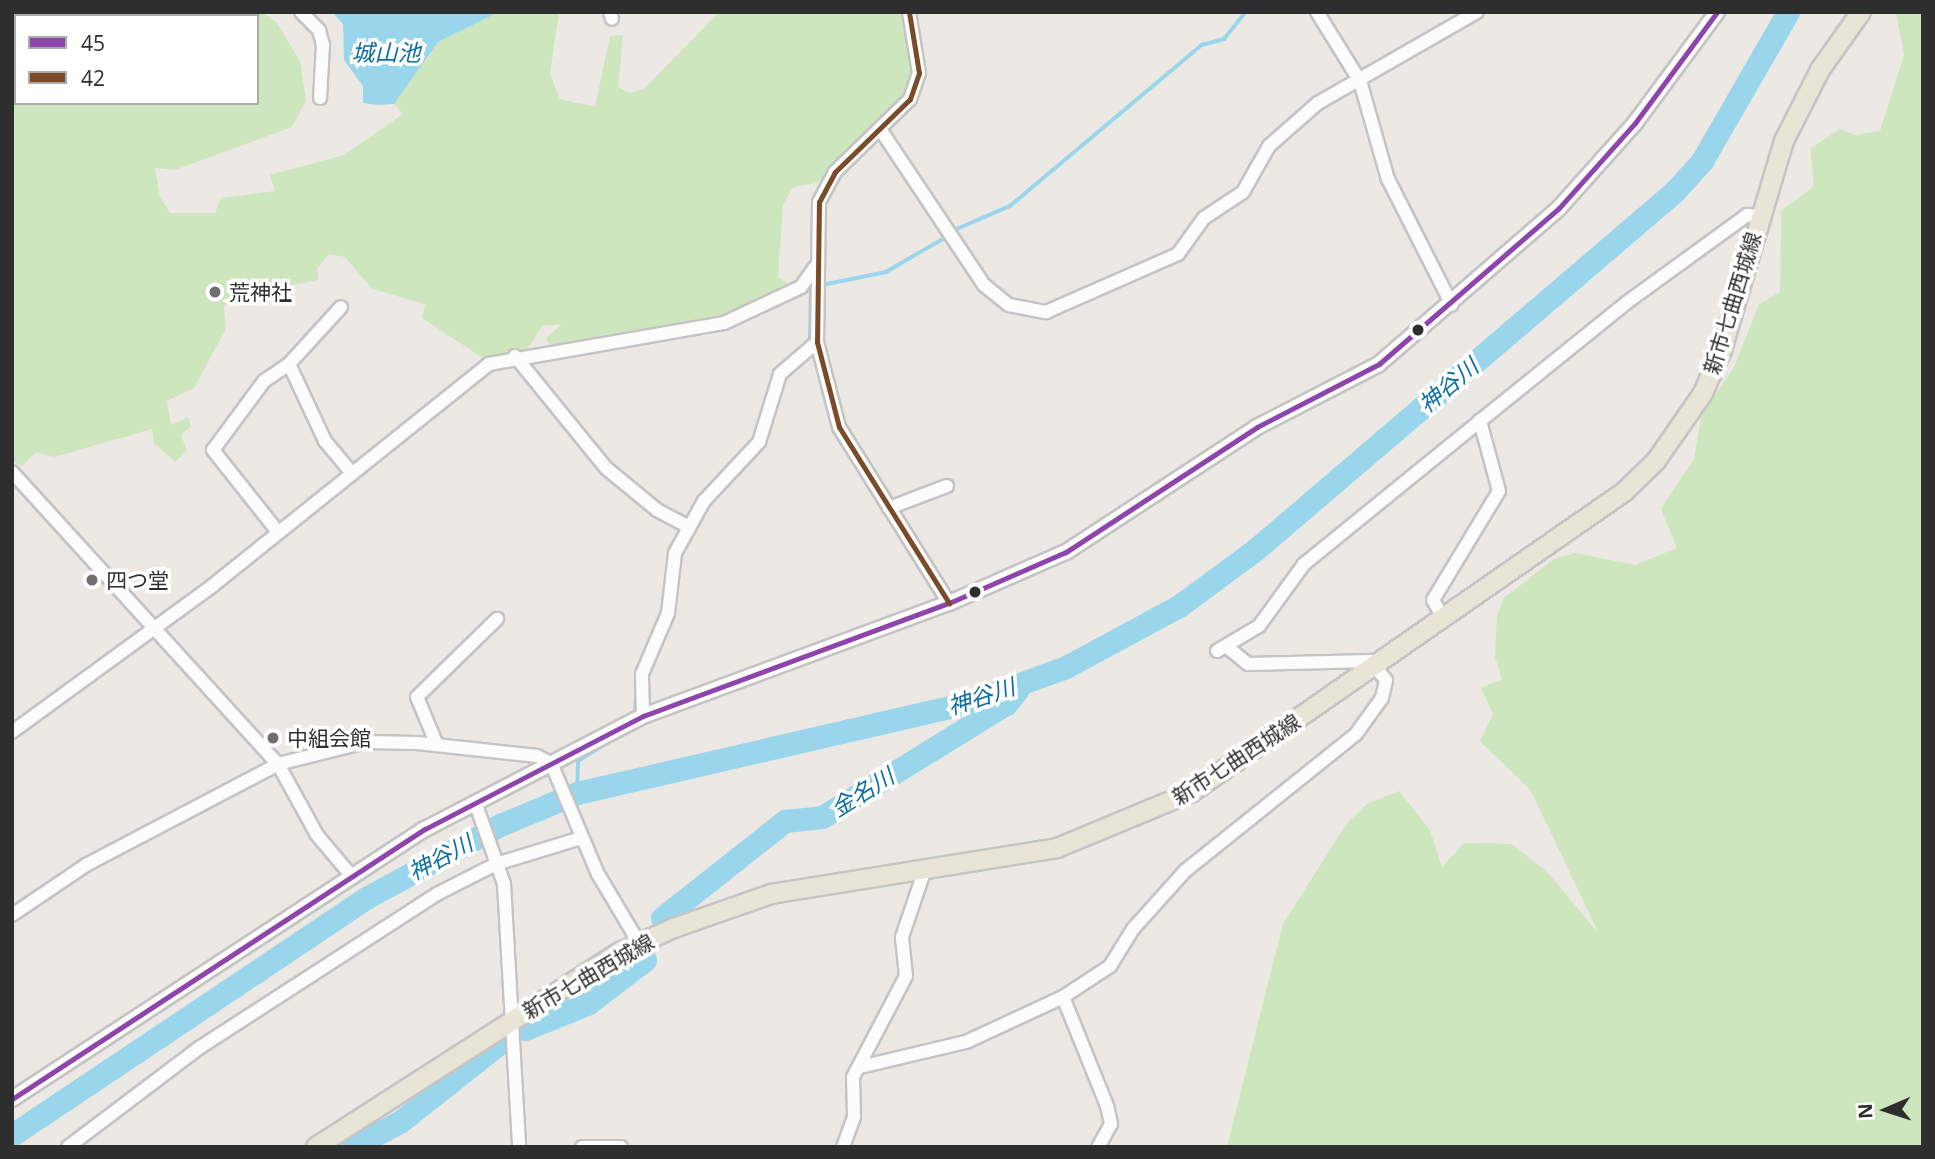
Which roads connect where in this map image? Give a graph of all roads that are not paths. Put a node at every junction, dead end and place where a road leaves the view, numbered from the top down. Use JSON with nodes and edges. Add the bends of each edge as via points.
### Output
{"nodes":[{"id":1,"x":301,"y":12,"type":"edge"},
{"id":2,"x":909,"y":12,"type":"edge"},
{"id":3,"x":1317,"y":12,"type":"edge"},
{"id":4,"x":1477,"y":12,"type":"edge"},
{"id":5,"x":1717,"y":12,"type":"edge"},
{"id":6,"x":1861,"y":12,"type":"edge"},
{"id":7,"x":1360,"y":81,"type":"junction"},
{"id":8,"x":320,"y":98,"type":"dead end"},
{"id":9,"x":882,"y":132,"type":"junction"},
{"id":10,"x":1758,"y":216,"type":"junction"},
{"id":11,"x":815,"y":267,"type":"junction"},
{"id":12,"x":1452,"y":305,"type":"junction"},
{"id":13,"x":341,"y":307,"type":"dead end"},
{"id":14,"x":817,"y":342,"type":"junction"},
{"id":15,"x":515,"y":356,"type":"junction"},
{"id":16,"x":289,"y":364,"type":"junction"},
{"id":17,"x":1479,"y":421,"type":"junction"},
{"id":18,"x":349,"y":470,"type":"junction"},
{"id":19,"x":12,"y":472,"type":"edge"},
{"id":20,"x":947,"y":486,"type":"dead end"},
{"id":21,"x":889,"y":508,"type":"junction"},
{"id":22,"x":689,"y":527,"type":"junction"},
{"id":23,"x":278,"y":532,"type":"junction"},
{"id":24,"x":949,"y":603,"type":"junction"},
{"id":25,"x":497,"y":619,"type":"dead end"},
{"id":26,"x":1444,"y":620,"type":"junction"},
{"id":27,"x":155,"y":628,"type":"junction"},
{"id":28,"x":1378,"y":665,"type":"junction"},
{"id":29,"x":643,"y":716,"type":"junction"},
{"id":30,"x":12,"y":732,"type":"edge"},
{"id":31,"x":437,"y":745,"type":"junction"},
{"id":32,"x":278,"y":764,"type":"junction"},
{"id":33,"x":552,"y":767,"type":"junction"},
{"id":34,"x":475,"y":802,"type":"junction"},
{"id":35,"x":581,"y":838,"type":"junction"},
{"id":36,"x":496,"y":864,"type":"junction"},
{"id":37,"x":924,"y":872,"type":"junction"},
{"id":38,"x":349,"y":873,"type":"junction"},
{"id":39,"x":12,"y":915,"type":"edge"},
{"id":40,"x":639,"y":943,"type":"junction"},
{"id":41,"x":1063,"y":997,"type":"junction"},
{"id":42,"x":512,"y":1020,"type":"junction"},
{"id":43,"x":860,"y":1068,"type":"junction"},
{"id":44,"x":12,"y":1099,"type":"edge"},
{"id":45,"x":68,"y":1147,"type":"edge"},
{"id":46,"x":316,"y":1147,"type":"edge"},
{"id":47,"x":519,"y":1147,"type":"edge"},
{"id":48,"x":582,"y":1147,"type":"edge"},
{"id":49,"x":621,"y":1147,"type":"edge"},
{"id":50,"x":843,"y":1147,"type":"edge"},
{"id":51,"x":1097,"y":1147,"type":"edge"}],
"edges":[{"from":1,"to":8,"type":"street","via":[[318,30],[323,45]]},
{"from":2,"to":9,"type":"street","via":[[919,73],[910,99]]},
{"from":3,"to":7,"type":"street"},
{"from":4,"to":7,"type":"street"},
{"from":5,"to":12,"type":"street","via":[[1635,123],[1559,208]]},
{"from":6,"to":10,"type":"main road","name":"新市七曲西城線","via":[[1820,70],[1790,129]]},
{"from":7,"to":9,"type":"street","via":[[1295,122],[1269,146],[1243,192],[1204,218],[1178,254],[1045,312],[1009,305],[984,285]]},
{"from":7,"to":12,"type":"street","via":[[1388,179]]},
{"from":9,"to":11,"type":"street","via":[[835,172],[819,202]]},
{"from":10,"to":17,"type":"street","via":[[1747,215],[1637,295]]},
{"from":10,"to":26,"type":"main road","name":"新市七曲西城線","via":[[1722,350],[1703,393],[1656,461],[1624,492]]},
{"from":11,"to":14,"type":"street"},
{"from":11,"to":15,"type":"street","via":[[801,287],[724,323],[595,349]]},
{"from":12,"to":24,"type":"street","via":[[1379,364],[1257,427],[1066,552]]},
{"from":13,"to":16,"type":"street"},
{"from":14,"to":21,"type":"street","via":[[839,427]]},
{"from":14,"to":22,"type":"street","via":[[780,374],[759,442],[704,501]]},
{"from":15,"to":18,"type":"street","via":[[489,364]]},
{"from":15,"to":22,"type":"street","via":[[606,468],[657,510]]},
{"from":16,"to":18,"type":"street","via":[[325,440]]},
{"from":16,"to":23,"type":"street","via":[[264,381],[213,450]]},
{"from":17,"to":26,"type":"street","via":[[1499,491],[1433,600]]},
{"from":17,"to":28,"type":"street","via":[[1304,564],[1259,626],[1221,649],[1248,664]]},
{"from":18,"to":23,"type":"street"},
{"from":19,"to":27,"type":"street"},
{"from":20,"to":21,"type":"street"},
{"from":21,"to":24,"type":"street"},
{"from":22,"to":29,"type":"street","via":[[675,553],[668,613],[642,674]]},
{"from":23,"to":27,"type":"street"},
{"from":24,"to":29,"type":"street"},
{"from":25,"to":31,"type":"street","via":[[417,697]]},
{"from":26,"to":28,"type":"main road","name":"新市七曲西城線"},
{"from":27,"to":30,"type":"street"},
{"from":27,"to":32,"type":"street"},
{"from":28,"to":37,"type":"main road","name":"新市七曲西城線","via":[[1192,792],[1105,832],[1001,862]]},
{"from":28,"to":41,"type":"street","via":[[1386,680],[1382,698],[1356,734],[1185,871],[1133,929],[1110,966]]},
{"from":29,"to":33,"type":"street"},
{"from":31,"to":32,"type":"street","via":[[366,742]]},
{"from":31,"to":33,"type":"street","via":[[537,756]]},
{"from":32,"to":38,"type":"street","via":[[317,835]]},
{"from":32,"to":39,"type":"street","via":[[86,865]]},
{"from":33,"to":34,"type":"street"},
{"from":33,"to":35,"type":"street"},
{"from":34,"to":36,"type":"street"},
{"from":34,"to":38,"type":"street"},
{"from":35,"to":36,"type":"street"},
{"from":35,"to":40,"type":"street"},
{"from":36,"to":42,"type":"street","via":[[504,884]]},
{"from":36,"to":45,"type":"street","via":[[329,961]]},
{"from":37,"to":40,"type":"main road","name":"新市七曲西城線","via":[[771,894]]},
{"from":37,"to":43,"type":"street","via":[[902,937],[906,976]]},
{"from":38,"to":44,"type":"street"},
{"from":40,"to":42,"type":"main road","name":"新市七曲西城線"},
{"from":41,"to":43,"type":"street","via":[[966,1042]]},
{"from":41,"to":51,"type":"street","via":[[1107,1106],[1111,1124]]},
{"from":42,"to":46,"type":"main road","name":"新市七曲西城線"},
{"from":42,"to":47,"type":"street"},
{"from":43,"to":50,"type":"street","via":[[853,1077],[854,1117]]},
{"from":48,"to":49,"type":"street"}]}
